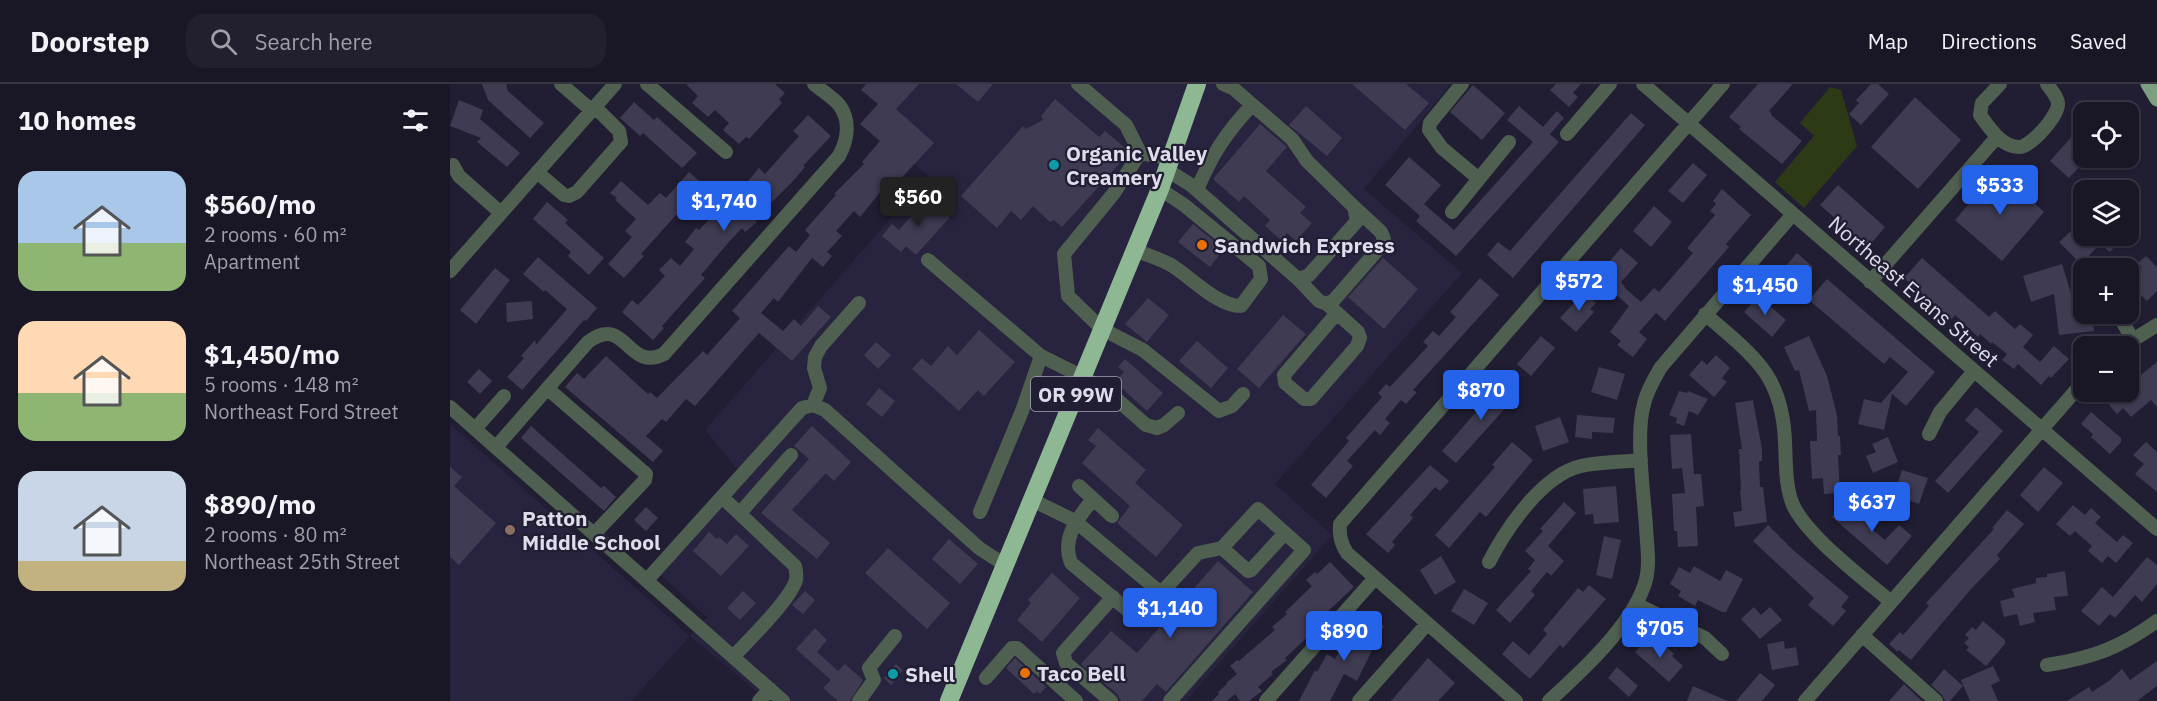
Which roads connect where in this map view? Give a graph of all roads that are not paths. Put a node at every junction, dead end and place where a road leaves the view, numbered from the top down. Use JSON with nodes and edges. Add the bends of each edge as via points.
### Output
{"nodes":[{"id":1,"x":561,"y":84,"type":"edge"},
{"id":2,"x":615,"y":84,"type":"edge"},
{"id":3,"x":647,"y":84,"type":"edge"},
{"id":4,"x":814,"y":84,"type":"edge"},
{"id":5,"x":1078,"y":84,"type":"edge"},
{"id":6,"x":1197,"y":84,"type":"edge"},
{"id":7,"x":1223,"y":84,"type":"edge"},
{"id":8,"x":1462,"y":84,"type":"edge"},
{"id":9,"x":1610,"y":84,"type":"edge"},
{"id":10,"x":1643,"y":84,"type":"edge"},
{"id":11,"x":1723,"y":84,"type":"edge"},
{"id":12,"x":2000,"y":84,"type":"edge"},
{"id":13,"x":2047,"y":84,"type":"edge"},
{"id":14,"x":2148,"y":84,"type":"edge"},
{"id":15,"x":2157,"y":99,"type":"edge"},
{"id":16,"x":1252,"y":105,"type":"junction"},
{"id":17,"x":593,"y":109,"type":"junction"},
{"id":18,"x":1689,"y":124,"type":"junction"},
{"id":19,"x":1567,"y":134,"type":"dead end"},
{"id":20,"x":1997,"y":137,"type":"junction"},
{"id":21,"x":1509,"y":142,"type":"dead end"},
{"id":22,"x":726,"y":152,"type":"dead end"},
{"id":23,"x":1140,"y":153,"type":"junction"},
{"id":24,"x":1169,"y":164,"type":"junction"},
{"id":25,"x":453,"y":165,"type":"dead end"},
{"id":26,"x":537,"y":172,"type":"junction"},
{"id":27,"x":1479,"y":179,"type":"junction"},
{"id":28,"x":1160,"y":189,"type":"junction"},
{"id":29,"x":1197,"y":190,"type":"junction"},
{"id":30,"x":1354,"y":207,"type":"junction"},
{"id":31,"x":1452,"y":212,"type":"dead end"},
{"id":32,"x":501,"y":213,"type":"junction"},
{"id":33,"x":1792,"y":214,"type":"junction"},
{"id":34,"x":1135,"y":250,"type":"junction"},
{"id":35,"x":928,"y":260,"type":"dead end"},
{"id":36,"x":450,"y":271,"type":"edge"},
{"id":37,"x":1298,"y":279,"type":"junction"},
{"id":38,"x":1870,"y":282,"type":"junction"},
{"id":39,"x":859,"y":303,"type":"dead end"},
{"id":40,"x":1332,"y":309,"type":"junction"},
{"id":41,"x":1705,"y":314,"type":"junction"},
{"id":42,"x":2157,"y":325,"type":"edge"},
{"id":43,"x":1102,"y":329,"type":"junction"},
{"id":44,"x":2139,"y":336,"type":"edge"},
{"id":45,"x":1041,"y":356,"type":"junction"},
{"id":46,"x":1974,"y":371,"type":"junction"},
{"id":47,"x":1083,"y":377,"type":"junction"},
{"id":48,"x":548,"y":389,"type":"junction"},
{"id":49,"x":2073,"y":393,"type":"edge"},
{"id":50,"x":1243,"y":394,"type":"dead end"},
{"id":51,"x":504,"y":396,"type":"dead end"},
{"id":52,"x":450,"y":407,"type":"edge"},
{"id":53,"x":807,"y":407,"type":"junction"},
{"id":54,"x":1178,"y":413,"type":"dead end"},
{"id":55,"x":475,"y":429,"type":"junction"},
{"id":56,"x":2041,"y":429,"type":"junction"},
{"id":57,"x":1929,"y":434,"type":"dead end"},
{"id":58,"x":496,"y":447,"type":"junction"},
{"id":59,"x":791,"y":455,"type":"dead end"},
{"id":60,"x":1641,"y":460,"type":"junction"},
{"id":61,"x":1079,"y":486,"type":"dead end"},
{"id":62,"x":722,"y":497,"type":"junction"},
{"id":63,"x":1093,"y":499,"type":"junction"},
{"id":64,"x":1032,"y":500,"type":"junction"},
{"id":65,"x":980,"y":512,"type":"dead end"},
{"id":66,"x":740,"y":513,"type":"junction"},
{"id":67,"x":1112,"y":516,"type":"dead end"},
{"id":68,"x":1075,"y":521,"type":"junction"},
{"id":69,"x":2157,"y":529,"type":"edge"},
{"id":70,"x":1285,"y":533,"type":"junction"},
{"id":71,"x":594,"y":534,"type":"junction"},
{"id":72,"x":1222,"y":548,"type":"junction"},
{"id":73,"x":1489,"y":562,"type":"dead end"},
{"id":74,"x":1005,"y":565,"type":"junction"},
{"id":75,"x":1375,"y":578,"type":"junction"},
{"id":76,"x":647,"y":580,"type":"junction"},
{"id":77,"x":1161,"y":593,"type":"junction"},
{"id":78,"x":1113,"y":597,"type":"junction"},
{"id":79,"x":1891,"y":602,"type":"junction"},
{"id":80,"x":1636,"y":604,"type":"junction"},
{"id":81,"x":2157,"y":621,"type":"edge"},
{"id":82,"x":1427,"y":624,"type":"junction"},
{"id":83,"x":1862,"y":635,"type":"junction"},
{"id":84,"x":895,"y":636,"type":"dead end"},
{"id":85,"x":1722,"y":654,"type":"dead end"},
{"id":86,"x":733,"y":657,"type":"junction"},
{"id":87,"x":2047,"y":665,"type":"dead end"},
{"id":88,"x":986,"y":678,"type":"dead end"},
{"id":89,"x":770,"y":689,"type":"junction"},
{"id":90,"x":1809,"y":699,"type":"edge"},
{"id":91,"x":759,"y":701,"type":"edge"},
{"id":92,"x":783,"y":701,"type":"edge"},
{"id":93,"x":859,"y":701,"type":"edge"},
{"id":94,"x":949,"y":701,"type":"edge"},
{"id":95,"x":1076,"y":701,"type":"edge"},
{"id":96,"x":1111,"y":701,"type":"edge"},
{"id":97,"x":1170,"y":701,"type":"edge"},
{"id":98,"x":1266,"y":701,"type":"edge"},
{"id":99,"x":1359,"y":701,"type":"edge"},
{"id":100,"x":1516,"y":701,"type":"edge"},
{"id":101,"x":1549,"y":701,"type":"edge"},
{"id":102,"x":1936,"y":701,"type":"edge"}],
"edges":[{"from":1,"to":17,"type":"street"},
{"from":2,"to":17,"type":"street"},
{"from":3,"to":22,"type":"street"},
{"from":4,"to":48,"type":"street","via":[[840,106],[847,127],[846,143],[839,156],[664,354],[648,359],[616,336],[604,333],[588,342]]},
{"from":5,"to":23,"type":"street","via":[[1125,125]]},
{"from":6,"to":24,"type":"highway","number":"OR 99W"},
{"from":7,"to":16,"type":"street"},
{"from":8,"to":27,"type":"street","via":[[1430,123],[1429,130],[1442,148]]},
{"from":9,"to":19,"type":"street"},
{"from":10,"to":18,"type":"street","name":"Northeast Evans Street"},
{"from":11,"to":18,"type":"street"},
{"from":12,"to":20,"type":"street","via":[[1983,103],[1980,115]]},
{"from":13,"to":20,"type":"street","via":[[2058,101],[2057,112],[2030,143],[2019,147]]},
{"from":14,"to":15,"type":"main road"},
{"from":16,"to":29,"type":"street","via":[[1227,133]]},
{"from":16,"to":30,"type":"street","via":[[1292,139],[1307,161]]},
{"from":17,"to":26,"type":"street"},
{"from":17,"to":26,"type":"street","via":[[619,131],[621,142],[577,192],[564,195]]},
{"from":18,"to":33,"type":"street","name":"Northeast Evans Street"},
{"from":18,"to":75,"type":"street","via":[[1344,518],[1340,525],[1341,544]]},
{"from":20,"to":38,"type":"street"},
{"from":21,"to":27,"type":"street"},
{"from":23,"to":24,"type":"street"},
{"from":23,"to":43,"type":"street","via":[[1114,193],[1064,254],[1068,296]]},
{"from":24,"to":28,"type":"highway","number":"OR 99W"},
{"from":24,"to":29,"type":"street"},
{"from":25,"to":32,"type":"street","via":[[459,176]]},
{"from":26,"to":32,"type":"street"},
{"from":27,"to":31,"type":"street"},
{"from":28,"to":34,"type":"highway","number":"OR 99W"},
{"from":28,"to":34,"type":"street","via":[[1259,266],[1261,279],[1241,306],[1234,306],[1170,265]]},
{"from":29,"to":37,"type":"street"},
{"from":30,"to":37,"type":"street","via":[[1358,221],[1309,275]]},
{"from":30,"to":40,"type":"street","via":[[1384,239],[1334,300]]},
{"from":32,"to":36,"type":"street"},
{"from":33,"to":38,"type":"street","name":"Northeast Evans Street"},
{"from":33,"to":41,"type":"street"},
{"from":34,"to":43,"type":"highway","number":"OR 99W"},
{"from":35,"to":45,"type":"street"},
{"from":37,"to":40,"type":"street"},
{"from":38,"to":46,"type":"street","name":"Northeast Evans Street"},
{"from":39,"to":53,"type":"street","via":[[820,346],[814,368],[820,388]]},
{"from":40,"to":40,"type":"street","via":[[1360,338],[1311,399],[1304,399],[1285,383],[1284,375]]},
{"from":41,"to":60,"type":"street","via":[[1650,386],[1641,421]]},
{"from":41,"to":79,"type":"street","via":[[1761,366],[1774,386],[1782,406],[1788,488],[1803,523]]},
{"from":42,"to":44,"type":"street"},
{"from":43,"to":47,"type":"highway","number":"OR 99W"},
{"from":43,"to":50,"type":"street","via":[[1143,350],[1219,411],[1232,406]]},
{"from":45,"to":47,"type":"street"},
{"from":45,"to":65,"type":"street"},
{"from":46,"to":56,"type":"street","name":"Northeast Evans Street"},
{"from":46,"to":57,"type":"street","via":[[1940,412]]},
{"from":47,"to":54,"type":"street","via":[[1113,396],[1150,428],[1164,425]]},
{"from":47,"to":64,"type":"highway","number":"OR 99W"},
{"from":48,"to":58,"type":"street"},
{"from":48,"to":71,"type":"street","via":[[646,474],[645,480]]},
{"from":49,"to":56,"type":"street"},
{"from":51,"to":55,"type":"street"},
{"from":52,"to":55,"type":"street"},
{"from":53,"to":62,"type":"street"},
{"from":53,"to":74,"type":"street","via":[[825,410],[979,548]]},
{"from":55,"to":58,"type":"street"},
{"from":56,"to":69,"type":"street","name":"Northeast Evans Street"},
{"from":56,"to":79,"type":"street"},
{"from":58,"to":71,"type":"street"},
{"from":59,"to":66,"type":"street"},
{"from":60,"to":73,"type":"street","via":[[1581,466],[1563,473],[1544,487],[1503,535]]},
{"from":60,"to":80,"type":"street","via":[[1648,564]]},
{"from":61,"to":63,"type":"street"},
{"from":62,"to":66,"type":"street"},
{"from":62,"to":76,"type":"street"},
{"from":63,"to":67,"type":"street"},
{"from":63,"to":68,"type":"street"},
{"from":64,"to":68,"type":"street"},
{"from":64,"to":74,"type":"highway","number":"OR 99W"},
{"from":66,"to":86,"type":"street","via":[[795,566],[796,580],[772,615]]},
{"from":68,"to":77,"type":"street"},
{"from":68,"to":78,"type":"street","via":[[1066,550],[1071,563]]},
{"from":70,"to":72,"type":"street","via":[[1248,571]]},
{"from":70,"to":72,"type":"street","via":[[1258,509]]},
{"from":70,"to":97,"type":"street","via":[[1304,550]]},
{"from":71,"to":76,"type":"street"},
{"from":72,"to":77,"type":"street","via":[[1198,553]]},
{"from":74,"to":94,"type":"highway","number":"OR 99W"},
{"from":75,"to":82,"type":"street"},
{"from":75,"to":98,"type":"street"},
{"from":76,"to":86,"type":"street"},
{"from":77,"to":78,"type":"street","via":[[1136,617]]},
{"from":78,"to":96,"type":"street","via":[[1063,653],[1066,663]]},
{"from":79,"to":83,"type":"street"},
{"from":80,"to":85,"type":"street","via":[[1704,638]]},
{"from":80,"to":101,"type":"street","via":[[1580,672]]},
{"from":81,"to":87,"type":"street","via":[[2115,647],[2083,659]]},
{"from":82,"to":99,"type":"street"},
{"from":82,"to":100,"type":"street"},
{"from":83,"to":90,"type":"street"},
{"from":83,"to":102,"type":"street"},
{"from":84,"to":93,"type":"street","via":[[869,668],[874,680]]},
{"from":86,"to":89,"type":"street"},
{"from":88,"to":95,"type":"street","via":[[1012,648],[1017,648]]},
{"from":89,"to":91,"type":"street"},
{"from":89,"to":92,"type":"street"}]}
